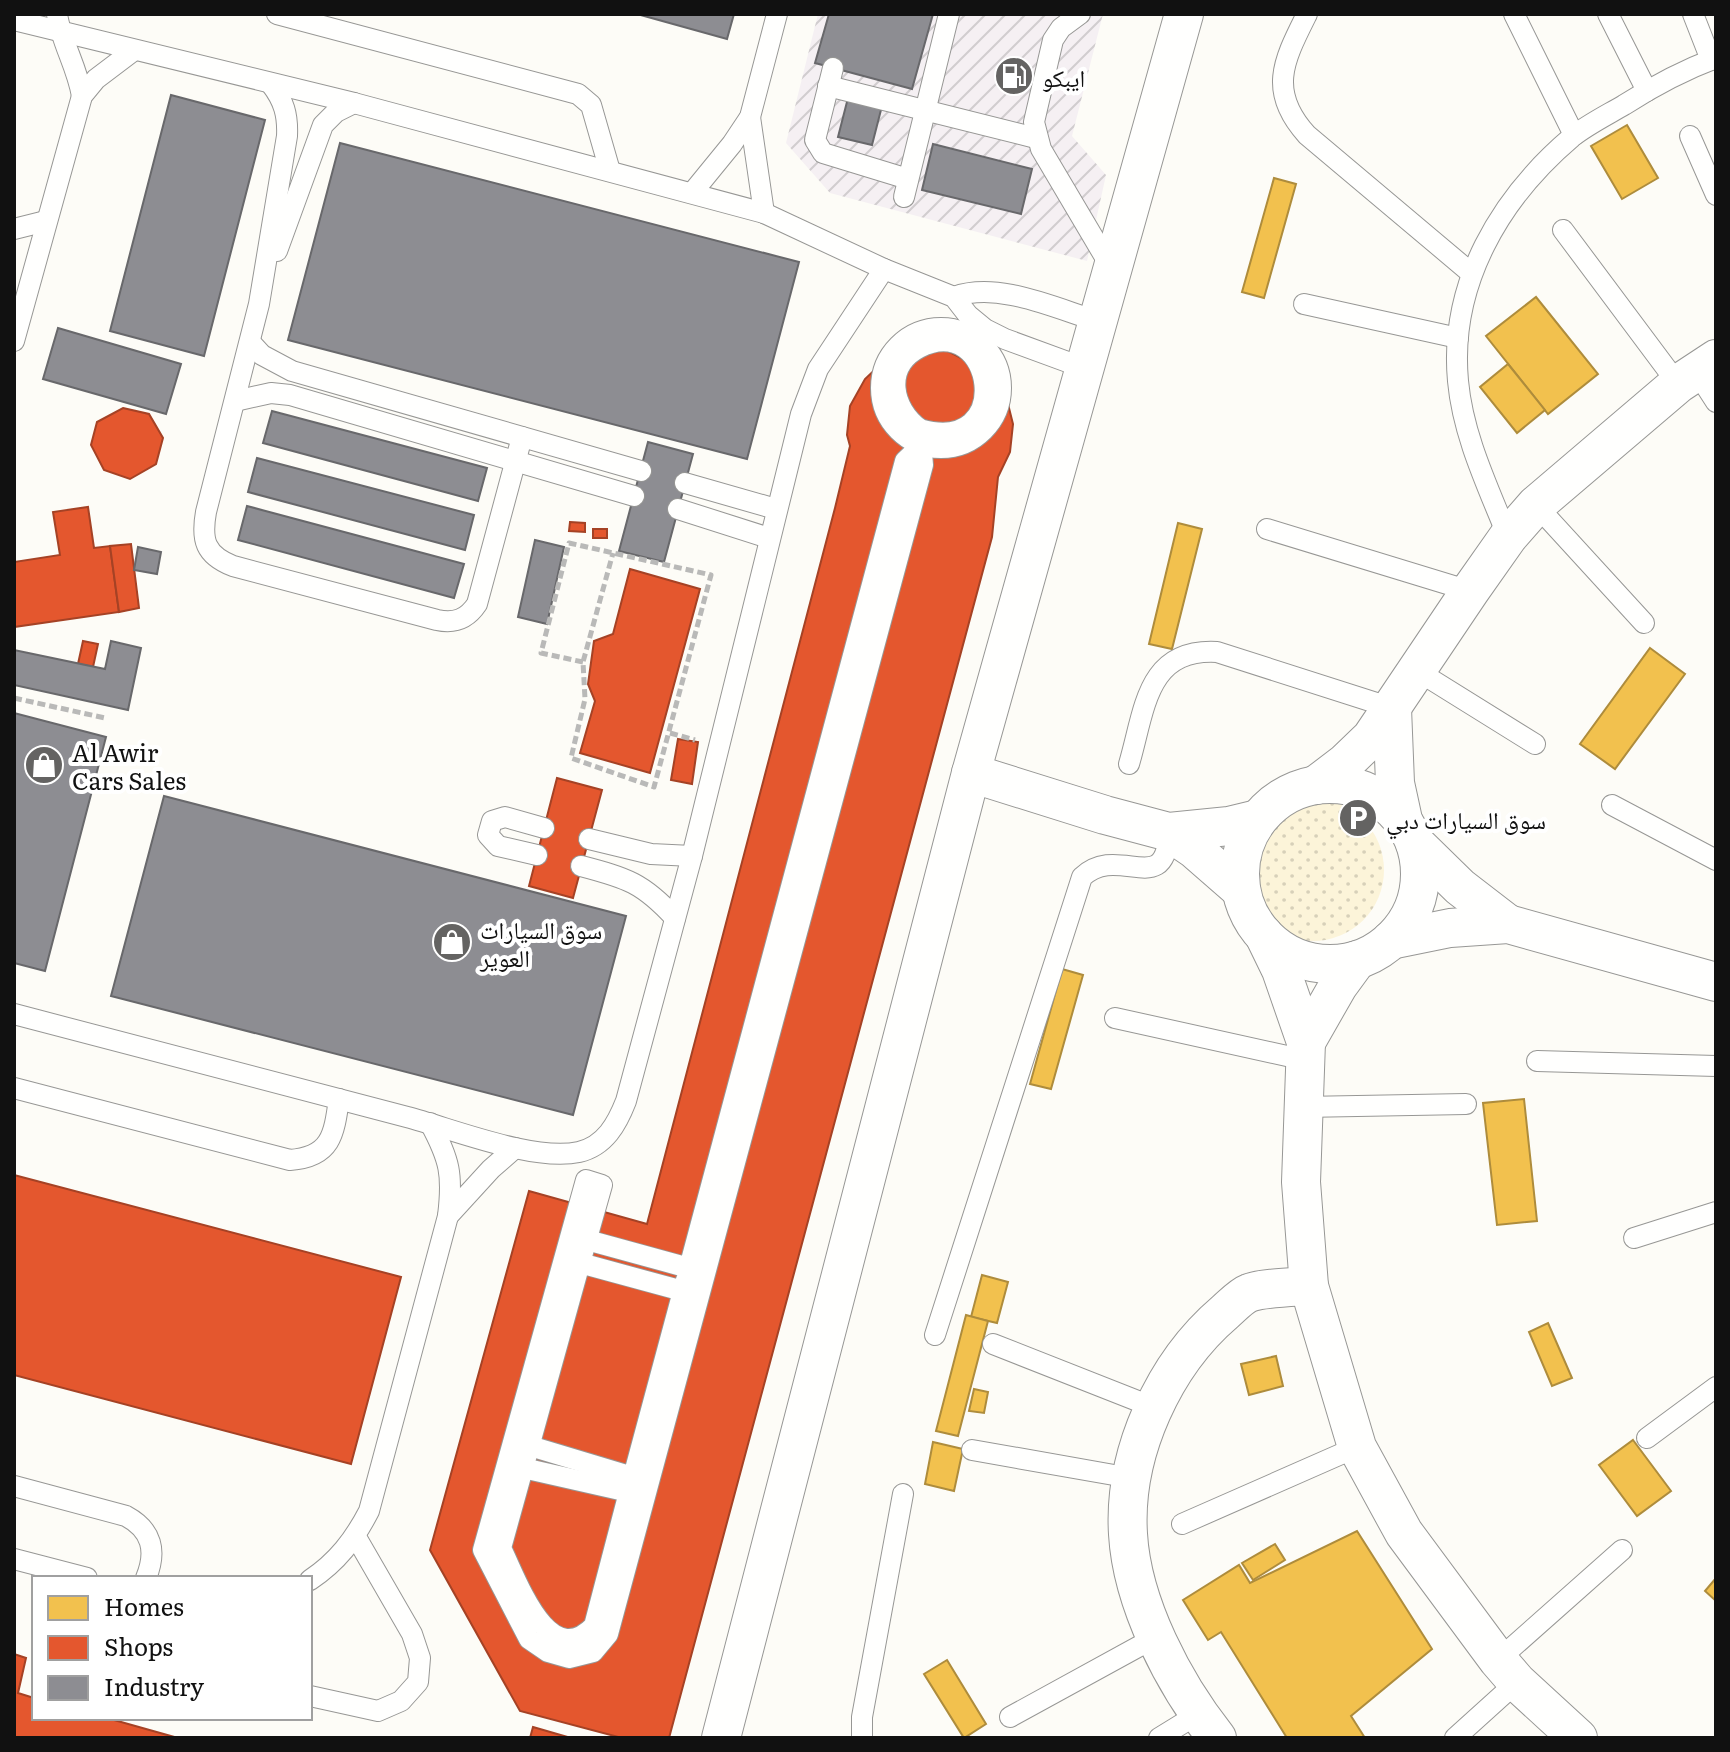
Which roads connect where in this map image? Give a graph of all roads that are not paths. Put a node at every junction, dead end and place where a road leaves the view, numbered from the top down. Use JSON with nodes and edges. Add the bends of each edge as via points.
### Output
{"nodes":[{"id":1,"x":277,"y":14,"type":"edge"},
{"id":2,"x":777,"y":14,"type":"edge"},
{"id":3,"x":949,"y":14,"type":"edge"},
{"id":4,"x":1080,"y":14,"type":"edge"},
{"id":5,"x":1184,"y":14,"type":"edge"},
{"id":6,"x":1307,"y":14,"type":"edge"},
{"id":7,"x":1514,"y":14,"type":"edge"},
{"id":8,"x":1608,"y":14,"type":"edge"},
{"id":9,"x":1693,"y":14,"type":"edge"},
{"id":10,"x":14,"y":20,"type":"edge"},
{"id":11,"x":58,"y":23,"type":"edge"},
{"id":12,"x":133,"y":51,"type":"junction"},
{"id":13,"x":1714,"y":59,"type":"edge"},
{"id":14,"x":271,"y":84,"type":"junction"},
{"id":15,"x":1647,"y":91,"type":"junction"},
{"id":16,"x":82,"y":96,"type":"junction"},
{"id":17,"x":354,"y":103,"type":"junction"},
{"id":18,"x":925,"y":110,"type":"junction"},
{"id":19,"x":750,"y":117,"type":"junction"},
{"id":20,"x":1574,"y":135,"type":"junction"},
{"id":21,"x":1690,"y":136,"type":"dead end"},
{"id":22,"x":1036,"y":138,"type":"junction"},
{"id":23,"x":610,"y":171,"type":"junction"},
{"id":24,"x":692,"y":193,"type":"junction"},
{"id":25,"x":1716,"y":195,"type":"edge"},
{"id":26,"x":764,"y":213,"type":"junction"},
{"id":27,"x":46,"y":221,"type":"junction"},
{"id":28,"x":14,"y":229,"type":"edge"},
{"id":29,"x":1563,"y":230,"type":"dead end"},
{"id":30,"x":884,"y":269,"type":"junction"},
{"id":31,"x":1112,"y":269,"type":"junction"},
{"id":32,"x":1471,"y":273,"type":"junction"},
{"id":33,"x":954,"y":297,"type":"junction"},
{"id":34,"x":259,"y":304,"type":"junction"},
{"id":35,"x":1304,"y":304,"type":"dead end"},
{"id":36,"x":1097,"y":321,"type":"junction"},
{"id":37,"x":1458,"y":338,"type":"junction"},
{"id":38,"x":14,"y":341,"type":"edge"},
{"id":39,"x":250,"y":342,"type":"junction"},
{"id":40,"x":1084,"y":368,"type":"junction"},
{"id":41,"x":1701,"y":379,"type":"edge"},
{"id":42,"x":235,"y":401,"type":"junction"},
{"id":43,"x":522,"y":437,"type":"junction"},
{"id":44,"x":921,"y":447,"type":"junction"},
{"id":45,"x":515,"y":460,"type":"junction"},
{"id":46,"x":641,"y":471,"type":"dead end"},
{"id":47,"x":685,"y":483,"type":"dead end"},
{"id":48,"x":634,"y":496,"type":"dead end"},
{"id":49,"x":1536,"y":505,"type":"junction"},
{"id":50,"x":678,"y":509,"type":"dead end"},
{"id":51,"x":776,"y":509,"type":"junction"},
{"id":52,"x":1267,"y":529,"type":"dead end"},
{"id":53,"x":1508,"y":537,"type":"junction"},
{"id":54,"x":769,"y":538,"type":"junction"},
{"id":55,"x":1470,"y":591,"type":"junction"},
{"id":56,"x":1644,"y":623,"type":"dead end"},
{"id":57,"x":1416,"y":670,"type":"junction"},
{"id":58,"x":1392,"y":708,"type":"junction"},
{"id":59,"x":1535,"y":744,"type":"dead end"},
{"id":60,"x":1129,"y":764,"type":"dead end"},
{"id":61,"x":971,"y":773,"type":"junction"},
{"id":62,"x":1316,"y":785,"type":"junction"},
{"id":63,"x":1612,"y":805,"type":"dead end"},
{"id":64,"x":1258,"y":819,"type":"junction"},
{"id":65,"x":544,"y":828,"type":"dead end"},
{"id":66,"x":1169,"y":832,"type":"junction"},
{"id":67,"x":1409,"y":832,"type":"junction"},
{"id":68,"x":589,"y":839,"type":"dead end"},
{"id":69,"x":537,"y":855,"type":"dead end"},
{"id":70,"x":692,"y":856,"type":"junction"},
{"id":71,"x":1716,"y":860,"type":"edge"},
{"id":72,"x":581,"y":866,"type":"dead end"},
{"id":73,"x":1241,"y":890,"type":"junction"},
{"id":74,"x":675,"y":918,"type":"junction"},
{"id":75,"x":1508,"y":924,"type":"junction"},
{"id":76,"x":1264,"y":935,"type":"junction"},
{"id":77,"x":1391,"y":940,"type":"junction"},
{"id":78,"x":1357,"y":960,"type":"junction"},
{"id":79,"x":1716,"y":982,"type":"edge"},
{"id":80,"x":14,"y":1014,"type":"edge"},
{"id":81,"x":1115,"y":1018,"type":"dead end"},
{"id":82,"x":1305,"y":1051,"type":"junction"},
{"id":83,"x":1537,"y":1061,"type":"dead end"},
{"id":84,"x":1716,"y":1066,"type":"edge"},
{"id":85,"x":14,"y":1088,"type":"edge"},
{"id":86,"x":339,"y":1099,"type":"junction"},
{"id":87,"x":1466,"y":1104,"type":"dead end"},
{"id":88,"x":1303,"y":1107,"type":"junction"},
{"id":89,"x":430,"y":1123,"type":"junction"},
{"id":90,"x":515,"y":1148,"type":"junction"},
{"id":91,"x":1716,"y":1212,"type":"edge"},
{"id":92,"x":448,"y":1216,"type":"junction"},
{"id":93,"x":1634,"y":1238,"type":"dead end"},
{"id":94,"x":587,"y":1240,"type":"junction"},
{"id":95,"x":580,"y":1263,"type":"junction"},
{"id":96,"x":689,"y":1268,"type":"junction"},
{"id":97,"x":1309,"y":1286,"type":"junction"},
{"id":98,"x":683,"y":1291,"type":"junction"},
{"id":99,"x":935,"y":1335,"type":"dead end"},
{"id":100,"x":993,"y":1344,"type":"dead end"},
{"id":101,"x":1716,"y":1387,"type":"edge"},
{"id":102,"x":1153,"y":1407,"type":"junction"},
{"id":103,"x":1647,"y":1438,"type":"dead end"},
{"id":104,"x":530,"y":1446,"type":"junction"},
{"id":105,"x":1357,"y":1447,"type":"junction"},
{"id":106,"x":972,"y":1450,"type":"dead end"},
{"id":107,"x":523,"y":1468,"type":"junction"},
{"id":108,"x":1131,"y":1478,"type":"junction"},
{"id":109,"x":631,"y":1484,"type":"junction"},
{"id":110,"x":14,"y":1486,"type":"edge"},
{"id":111,"x":903,"y":1494,"type":"dead end"},
{"id":112,"x":1182,"y":1524,"type":"dead end"},
{"id":113,"x":356,"y":1537,"type":"junction"},
{"id":114,"x":1622,"y":1550,"type":"dead end"},
{"id":115,"x":17,"y":1560,"type":"edge"},
{"id":116,"x":79,"y":1576,"type":"edge"},
{"id":117,"x":147,"y":1576,"type":"edge"},
{"id":118,"x":32,"y":1577,"type":"edge"},
{"id":119,"x":312,"y":1579,"type":"edge"},
{"id":120,"x":1156,"y":1637,"type":"junction"},
{"id":121,"x":1507,"y":1671,"type":"junction"},
{"id":122,"x":312,"y":1697,"type":"edge"},
{"id":123,"x":1010,"y":1717,"type":"dead end"},
{"id":124,"x":1208,"y":1726,"type":"edge"},
{"id":125,"x":721,"y":1738,"type":"edge"},
{"id":126,"x":862,"y":1738,"type":"edge"},
{"id":127,"x":1159,"y":1738,"type":"edge"},
{"id":128,"x":1455,"y":1738,"type":"edge"},
{"id":129,"x":1578,"y":1738,"type":"edge"}],
"edges":[{"from":1,"to":23,"type":"lane","via":[[578,94],[591,105]]},
{"from":2,"to":19,"type":"lane"},
{"from":3,"to":18,"type":"lane"},
{"from":4,"to":22,"type":"lane","via":[[1053,40],[1034,122]]},
{"from":5,"to":31,"type":"street"},
{"from":6,"to":32,"type":"lane","via":[[1286,57],[1282,79],[1292,119]]},
{"from":7,"to":20,"type":"lane"},
{"from":8,"to":15,"type":"lane"},
{"from":9,"to":13,"type":"lane"},
{"from":10,"to":11,"type":"lane"},
{"from":11,"to":12,"type":"lane"},
{"from":11,"to":16,"type":"lane"},
{"from":12,"to":14,"type":"lane"},
{"from":12,"to":16,"type":"lane"},
{"from":13,"to":15,"type":"lane"},
{"from":14,"to":17,"type":"lane"},
{"from":14,"to":34,"type":"lane","via":[[282,99],[287,136]]},
{"from":15,"to":20,"type":"lane"},
{"from":16,"to":27,"type":"lane"},
{"from":17,"to":23,"type":"lane"},
{"from":17,"to":34,"type":"lane","via":[[323,125]]},
{"from":18,"to":18,"type":"lane","via":[[906,188],[831,156],[815,140],[830,77],[884,91]]},
{"from":18,"to":22,"type":"lane"},
{"from":19,"to":24,"type":"lane"},
{"from":19,"to":26,"type":"lane"},
{"from":20,"to":32,"type":"lane","via":[[1534,173],[1497,220]]},
{"from":21,"to":25,"type":"lane"},
{"from":22,"to":31,"type":"lane"},
{"from":23,"to":24,"type":"lane"},
{"from":24,"to":26,"type":"lane"},
{"from":26,"to":30,"type":"lane"},
{"from":27,"to":28,"type":"lane"},
{"from":27,"to":38,"type":"lane"},
{"from":29,"to":41,"type":"lane"},
{"from":30,"to":33,"type":"lane"},
{"from":30,"to":51,"type":"lane","via":[[818,369]]},
{"from":31,"to":36,"type":"street"},
{"from":32,"to":37,"type":"lane"},
{"from":33,"to":36,"type":"lane","via":[[994,291]]},
{"from":33,"to":40,"type":"lane","via":[[985,329]]},
{"from":34,"to":39,"type":"lane"},
{"from":35,"to":37,"type":"lane"},
{"from":36,"to":40,"type":"street"},
{"from":37,"to":53,"type":"lane","via":[[1458,382],[1468,435]]},
{"from":39,"to":42,"type":"lane"},
{"from":39,"to":43,"type":"lane","via":[[269,360],[292,371]]},
{"from":40,"to":61,"type":"street"},
{"from":41,"to":49,"type":"street"},
{"from":42,"to":45,"type":"lane","via":[[271,393],[290,395]]},
{"from":42,"to":45,"type":"lane","via":[[206,512],[204,539],[210,552],[233,566],[449,623],[470,614],[477,604]]},
{"from":43,"to":45,"type":"lane"},
{"from":43,"to":46,"type":"lane"},
{"from":44,"to":44,"type":"lane","via":[[966,426],[985,401],[987,385],[974,356],[946,342],[915,350],[896,375],[899,406]]},
{"from":44,"to":44,"type":"lane","via":[[957,446],[976,437],[999,404],[996,364],[985,346],[968,334],[927,329],[893,351],[883,370],[884,410],[895,428]]},
{"from":44,"to":94,"type":"lane","via":[[608,1634],[593,1652],[569,1658],[529,1639],[483,1550],[586,1180],[602,1185]]},
{"from":44,"to":96,"type":"lane"},
{"from":45,"to":48,"type":"lane"},
{"from":47,"to":51,"type":"lane"},
{"from":49,"to":53,"type":"street"},
{"from":49,"to":56,"type":"lane"},
{"from":50,"to":54,"type":"lane"},
{"from":51,"to":54,"type":"lane"},
{"from":52,"to":55,"type":"lane"},
{"from":53,"to":55,"type":"street"},
{"from":54,"to":70,"type":"lane"},
{"from":55,"to":57,"type":"street"},
{"from":57,"to":58,"type":"street"},
{"from":57,"to":59,"type":"lane"},
{"from":58,"to":60,"type":"lane","via":[[1217,652],[1197,651],[1177,657],[1161,670]]},
{"from":58,"to":62,"type":"street","via":[[1371,738]]},
{"from":58,"to":67,"type":"street","via":[[1395,783]]},
{"from":61,"to":66,"type":"street"},
{"from":61,"to":125,"type":"street"},
{"from":62,"to":64,"type":"street","via":[[1274,802]]},
{"from":62,"to":67,"type":"street","via":[[1349,785],[1379,798]]},
{"from":63,"to":71,"type":"lane"},
{"from":64,"to":66,"type":"street"},
{"from":64,"to":73,"type":"street","via":[[1240,865]]},
{"from":65,"to":69,"type":"lane","via":[[505,817],[488,828],[498,846]]},
{"from":66,"to":73,"type":"street"},
{"from":66,"to":99,"type":"lane","via":[[1167,852],[1156,866],[1112,863],[1093,867],[1082,877]]},
{"from":67,"to":75,"type":"street","via":[[1460,887]]},
{"from":67,"to":77,"type":"street","via":[[1420,863],[1417,895],[1405,924]]},
{"from":68,"to":70,"type":"lane","via":[[651,854]]},
{"from":70,"to":74,"type":"lane"},
{"from":72,"to":74,"type":"lane","via":[[643,887]]},
{"from":73,"to":76,"type":"street"},
{"from":74,"to":90,"type":"lane","via":[[617,1124],[601,1142],[579,1152]]},
{"from":75,"to":77,"type":"street"},
{"from":75,"to":79,"type":"street"},
{"from":76,"to":78,"type":"street","via":[[1291,955],[1323,963]]},
{"from":76,"to":82,"type":"street","via":[[1281,970]]},
{"from":77,"to":78,"type":"street"},
{"from":78,"to":82,"type":"street"},
{"from":80,"to":86,"type":"lane"},
{"from":81,"to":82,"type":"lane"},
{"from":82,"to":88,"type":"street"},
{"from":83,"to":84,"type":"lane"},
{"from":85,"to":86,"type":"lane","via":[[290,1160],[306,1159],[330,1140]]},
{"from":86,"to":89,"type":"lane"},
{"from":87,"to":88,"type":"lane"},
{"from":88,"to":97,"type":"street","via":[[1301,1182]]},
{"from":89,"to":90,"type":"lane"},
{"from":89,"to":92,"type":"lane","via":[[445,1152],[452,1184]]},
{"from":90,"to":92,"type":"lane"},
{"from":91,"to":93,"type":"lane"},
{"from":92,"to":113,"type":"lane","via":[[378,1482]]},
{"from":94,"to":95,"type":"lane"},
{"from":94,"to":96,"type":"lane"},
{"from":95,"to":98,"type":"lane"},
{"from":95,"to":104,"type":"lane"},
{"from":96,"to":98,"type":"lane"},
{"from":97,"to":102,"type":"street","via":[[1249,1292],[1205,1329]]},
{"from":97,"to":105,"type":"street"},
{"from":98,"to":109,"type":"lane"},
{"from":100,"to":102,"type":"lane"},
{"from":101,"to":103,"type":"lane"},
{"from":102,"to":108,"type":"street"},
{"from":104,"to":107,"type":"lane"},
{"from":104,"to":109,"type":"lane"},
{"from":105,"to":112,"type":"lane"},
{"from":105,"to":121,"type":"street","via":[[1404,1533]]},
{"from":106,"to":108,"type":"lane"},
{"from":107,"to":109,"type":"lane"},
{"from":107,"to":109,"type":"lane","via":[[501,1548],[542,1627],[569,1640],[583,1637],[594,1626]]},
{"from":108,"to":120,"type":"street","via":[[1128,1534],[1138,1589]]},
{"from":110,"to":117,"type":"lane","via":[[138,1522],[152,1545]]},
{"from":111,"to":126,"type":"lane"},
{"from":113,"to":119,"type":"lane"},
{"from":113,"to":122,"type":"lane","via":[[412,1634],[420,1658],[418,1682],[401,1701],[378,1711]]},
{"from":114,"to":121,"type":"lane"},
{"from":115,"to":116,"type":"lane"},
{"from":115,"to":118,"type":"lane"},
{"from":120,"to":123,"type":"lane"},
{"from":120,"to":124,"type":"street"},
{"from":121,"to":128,"type":"lane"},
{"from":121,"to":129,"type":"street"},
{"from":124,"to":127,"type":"lane"}]}
